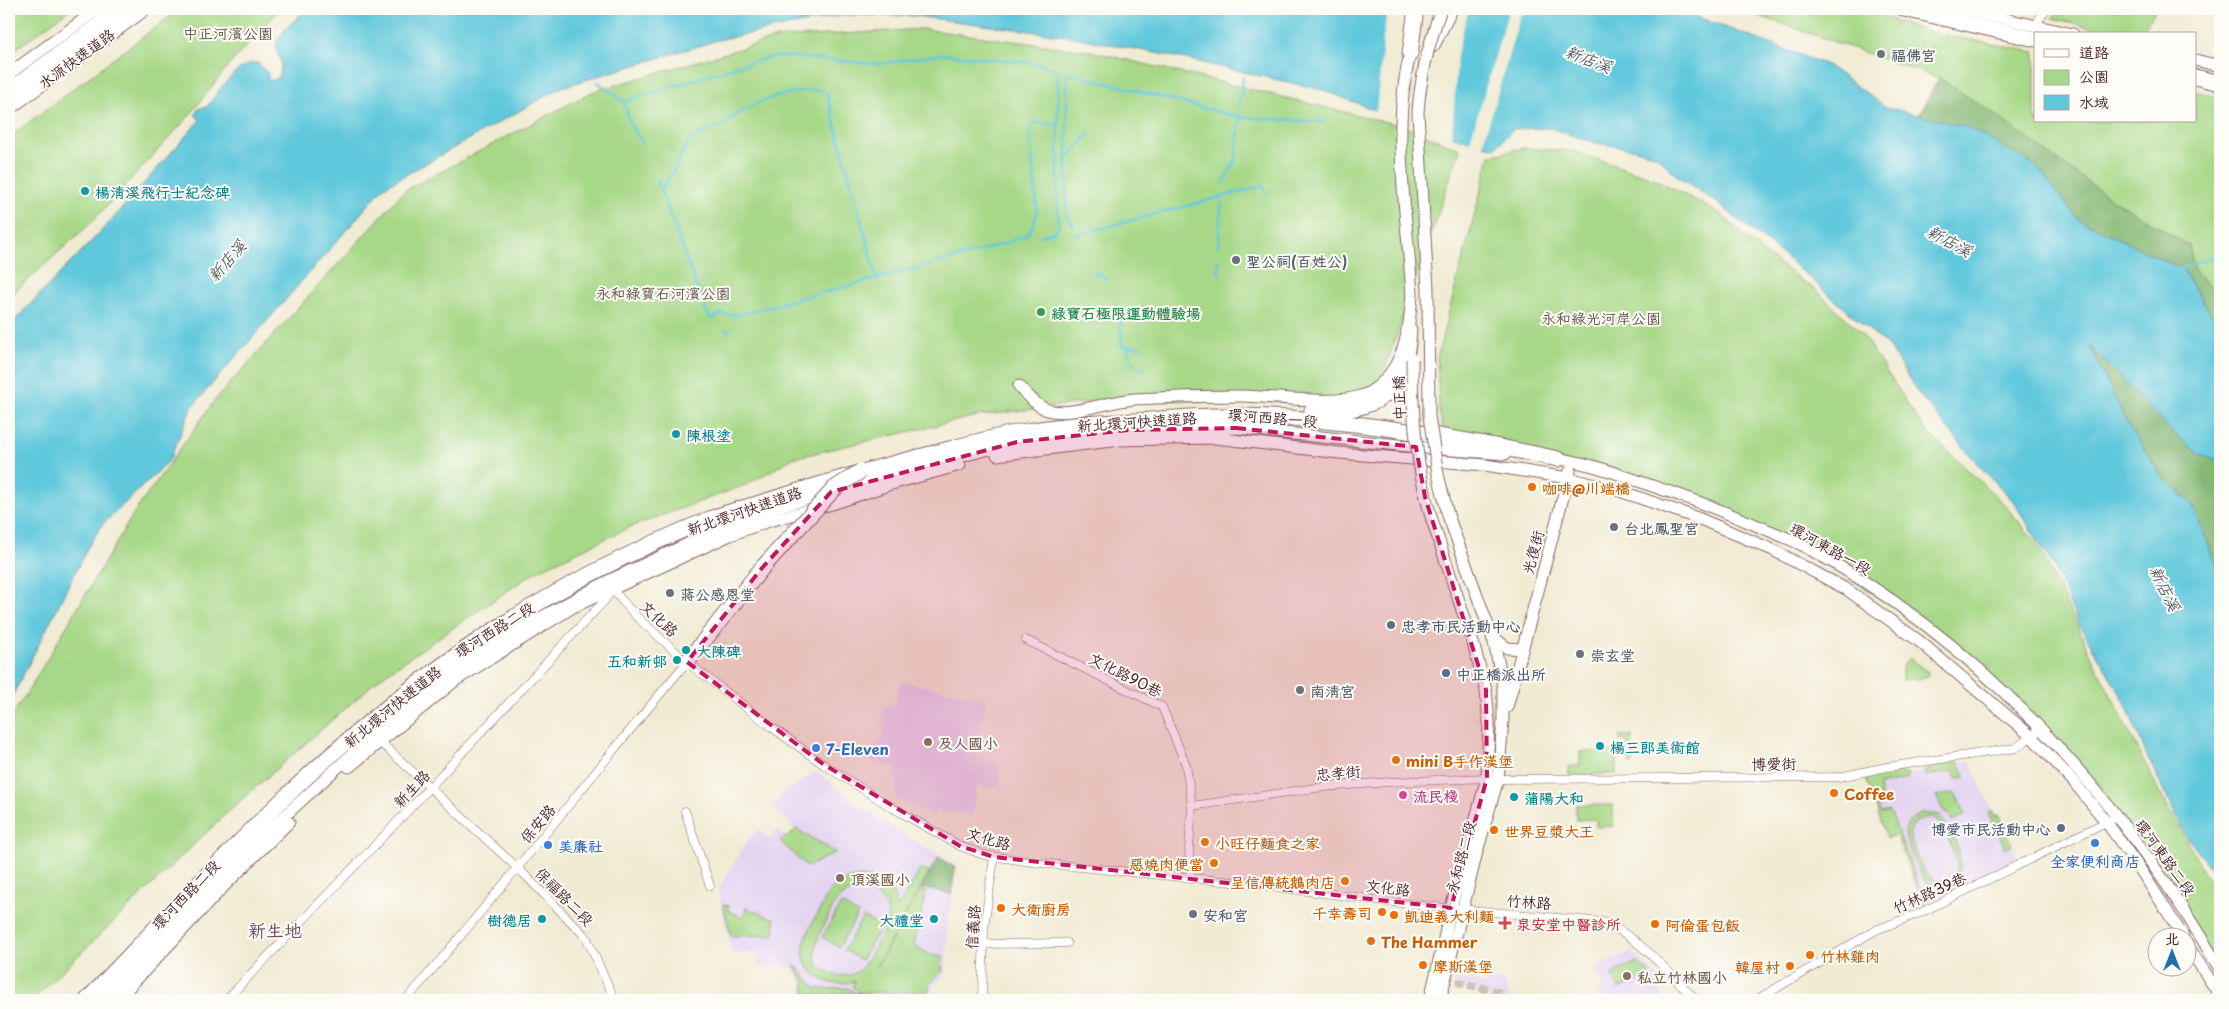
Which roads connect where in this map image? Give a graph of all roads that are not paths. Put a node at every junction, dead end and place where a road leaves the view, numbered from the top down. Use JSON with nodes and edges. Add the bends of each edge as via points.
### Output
{"nodes":[{"id":1,"x":98,"y":9,"type":"edge"},
{"id":2,"x":120,"y":9,"type":"edge"},
{"id":3,"x":143,"y":9,"type":"edge"},
{"id":4,"x":1416,"y":9,"type":"edge"},
{"id":5,"x":1424,"y":9,"type":"edge"},
{"id":6,"x":1441,"y":9,"type":"edge"},
{"id":7,"x":1450,"y":9,"type":"edge"},
{"id":8,"x":1904,"y":9,"type":"edge"},
{"id":9,"x":1935,"y":9,"type":"edge"},
{"id":10,"x":1960,"y":9,"type":"edge"},
{"id":11,"x":2047,"y":9,"type":"edge"},
{"id":12,"x":2034,"y":32,"type":"edge"},
{"id":13,"x":2035,"y":32,"type":"edge"},
{"id":14,"x":2036,"y":32,"type":"edge"},
{"id":15,"x":2039,"y":32,"type":"edge"},
{"id":16,"x":1410,"y":54,"type":"junction"},
{"id":17,"x":1426,"y":58,"type":"junction"},
{"id":18,"x":2196,"y":60,"type":"edge"},
{"id":19,"x":2220,"y":66,"type":"edge"},
{"id":20,"x":2196,"y":68,"type":"edge"},
{"id":21,"x":9,"y":74,"type":"edge"},
{"id":22,"x":2220,"y":74,"type":"edge"},
{"id":23,"x":2196,"y":77,"type":"edge"},
{"id":24,"x":2220,"y":83,"type":"edge"},
{"id":25,"x":9,"y":91,"type":"edge"},
{"id":26,"x":9,"y":107,"type":"edge"},
{"id":27,"x":1412,"y":292,"type":"junction"},
{"id":28,"x":1409,"y":330,"type":"junction"},
{"id":29,"x":1020,"y":386,"type":"dead end"},
{"id":30,"x":1063,"y":426,"type":"junction"},
{"id":31,"x":1453,"y":450,"type":"joint"},
{"id":32,"x":1565,"y":460,"type":"junction"},
{"id":33,"x":1456,"y":463,"type":"joint"},
{"id":34,"x":861,"y":471,"type":"junction"},
{"id":35,"x":1568,"y":478,"type":"junction"},
{"id":36,"x":827,"y":494,"type":"joint"},
{"id":37,"x":832,"y":504,"type":"joint"},
{"id":38,"x":610,"y":586,"type":"junction"},
{"id":39,"x":1491,"y":634,"type":"junction"},
{"id":40,"x":1026,"y":640,"type":"dead end"},
{"id":41,"x":1521,"y":649,"type":"junction"},
{"id":42,"x":687,"y":662,"type":"junction"},
{"id":43,"x":1503,"y":721,"type":"junction"},
{"id":44,"x":2042,"y":728,"type":"junction"},
{"id":45,"x":2031,"y":736,"type":"junction"},
{"id":46,"x":376,"y":738,"type":"junction"},
{"id":47,"x":1492,"y":779,"type":"junction"},
{"id":48,"x":430,"y":787,"type":"junction"},
{"id":49,"x":1192,"y":806,"type":"junction"},
{"id":50,"x":686,"y":811,"type":"dead end"},
{"id":51,"x":2117,"y":815,"type":"junction"},
{"id":52,"x":2107,"y":823,"type":"junction"},
{"id":53,"x":994,"y":857,"type":"junction"},
{"id":54,"x":517,"y":869,"type":"junction"},
{"id":55,"x":1191,"y":879,"type":"junction"},
{"id":56,"x":710,"y":886,"type":"dead end"},
{"id":57,"x":1456,"y":909,"type":"junction"},
{"id":58,"x":2176,"y":926,"type":"edge"},
{"id":59,"x":1067,"y":943,"type":"dead end"},
{"id":60,"x":984,"y":944,"type":"junction"},
{"id":61,"x":2196,"y":959,"type":"edge"},
{"id":62,"x":2220,"y":969,"type":"edge"},
{"id":63,"x":2220,"y":996,"type":"edge"},
{"id":64,"x":87,"y":1000,"type":"edge"},
{"id":65,"x":103,"y":1000,"type":"edge"},
{"id":66,"x":117,"y":1000,"type":"edge"},
{"id":67,"x":226,"y":1000,"type":"edge"},
{"id":68,"x":406,"y":1000,"type":"edge"},
{"id":69,"x":615,"y":1000,"type":"edge"},
{"id":70,"x":982,"y":1000,"type":"edge"},
{"id":71,"x":1430,"y":1000,"type":"edge"},
{"id":72,"x":1440,"y":1000,"type":"edge"},
{"id":73,"x":1696,"y":1000,"type":"edge"},
{"id":74,"x":1756,"y":1000,"type":"edge"}],
"edges":[{"from":1,"to":21,"type":"main road"},
{"from":2,"to":25,"type":"highway","name":"水源快速道路"},
{"from":3,"to":26,"type":"highway","name":"水源快速道路"},
{"from":4,"to":16,"type":"highway"},
{"from":5,"to":16,"type":"main road","name":"中正橋"},
{"from":6,"to":17,"type":"main road","name":"中正橋","bridge":true},
{"from":7,"to":17,"type":"highway","bridge":true},
{"from":8,"to":12,"type":"highway"},
{"from":9,"to":13,"type":"highway"},
{"from":10,"to":14,"type":"main road"},
{"from":11,"to":15,"type":"street","via":[[2039,19]]},
{"from":16,"to":27,"type":"main road","name":"中正橋","via":[[1402,139]]},
{"from":17,"to":39,"type":"main road","name":"中正橋","bridge":true,"via":[[1418,113],[1428,290],[1429,416],[1448,515]]},
{"from":18,"to":19,"type":"main road"},
{"from":20,"to":22,"type":"highway"},
{"from":23,"to":24,"type":"highway"},
{"from":27,"to":28,"type":"main road"},
{"from":27,"to":47,"type":"main road","name":"中正橋","bridge":true,"via":[[1413,403],[1420,474],[1486,690]]},
{"from":28,"to":29,"type":"main road","via":[[1400,356],[1384,382],[1356,398],[1240,396],[1131,399],[1051,411],[1038,405]]},
{"from":28,"to":30,"type":"highway","via":[[1407,357],[1393,388],[1379,399],[1350,411],[1252,408],[1108,416]]},
{"from":30,"to":32,"type":"highway","name":"新北環河快速道路","via":[[1218,416],[1299,419],[1472,441]]},
{"from":30,"to":34,"type":"highway","name":"新北環河快速道路","via":[[1018,432]]},
{"from":31,"to":32,"type":"main road","name":"環河東路一段"},
{"from":31,"to":36,"type":"main road","name":"環河西路一段","via":[[1236,428],[1128,430],[1016,442]]},
{"from":32,"to":35,"type":"main road","name":"光復街"},
{"from":32,"to":44,"type":"main road","name":"環河東路一段","via":[[1698,500],[1801,545],[1874,589],[1940,637]]},
{"from":33,"to":35,"type":"main road","name":"環河東路一段"},
{"from":33,"to":37,"type":"main road","name":"環河西路一段","via":[[1216,438],[1120,440],[1006,452]]},
{"from":34,"to":42,"type":"highway","bridge":true,"via":[[835,488],[812,513],[762,568]]},
{"from":34,"to":64,"type":"highway","name":"新北環河快速道路","bridge":true,"via":[[710,519],[634,553],[540,603],[445,663],[303,780],[210,871]]},
{"from":35,"to":41,"type":"main road","name":"光復街"},
{"from":35,"to":45,"type":"main road","name":"環河東路一段","via":[[1620,491],[1700,519],[1773,550],[1846,588],[1919,641]]},
{"from":36,"to":38,"type":"main road","name":"環河西路二段","via":[[724,527]]},
{"from":37,"to":38,"type":"main road","name":"環河西路二段","via":[[730,535]]},
{"from":38,"to":42,"type":"street","name":"文化路","via":[[638,618]]},
{"from":38,"to":46,"type":"main road","name":"環河西路二段","via":[[456,680]]},
{"from":38,"to":48,"type":"street","name":"新生路","via":[[606,600]]},
{"from":39,"to":41,"type":"main road","via":[[1507,648]]},
{"from":39,"to":43,"type":"main road","name":"中正橋","via":[[1503,685]]},
{"from":40,"to":49,"type":"street","name":"文化路90巷","via":[[1162,707],[1186,765]]},
{"from":41,"to":43,"type":"main road","name":"光復街"},
{"from":42,"to":53,"type":"street","name":"文化路","via":[[831,769],[960,846]]},
{"from":42,"to":54,"type":"street","name":"保安路"},
{"from":43,"to":47,"type":"main road","name":"永和路二段"},
{"from":44,"to":45,"type":"street","name":"博愛街"},
{"from":44,"to":51,"type":"main road","name":"環河東路一段"},
{"from":45,"to":47,"type":"street","name":"博愛街","via":[[2016,748],[1839,776]]},
{"from":45,"to":52,"type":"main road","name":"環河東路一段"},
{"from":46,"to":48,"type":"street","name":"保福路二段"},
{"from":46,"to":65,"type":"main road","name":"環河西路二段","via":[[254,844]]},
{"from":46,"to":66,"type":"main road","name":"環河西路二段","via":[[232,878]]},
{"from":47,"to":49,"type":"street","name":"忠孝街","via":[[1323,787]]},
{"from":47,"to":57,"type":"main road","name":"永和路二段"},
{"from":48,"to":54,"type":"street","name":"保福路二段"},
{"from":48,"to":67,"type":"street","name":"新生路"},
{"from":49,"to":55,"type":"street","name":"文化路90巷"},
{"from":50,"to":56,"type":"street"},
{"from":51,"to":52,"type":"street","name":"竹林路39巷"},
{"from":51,"to":62,"type":"main road","name":"環河東路二段","via":[[2175,895]]},
{"from":52,"to":58,"type":"main road","name":"環河東路二段"},
{"from":52,"to":74,"type":"street","name":"竹林路39巷","via":[[1920,913],[1876,930]]},
{"from":53,"to":55,"type":"street","name":"文化路"},
{"from":53,"to":60,"type":"street","name":"信義路"},
{"from":54,"to":68,"type":"street","name":"保安路"},
{"from":54,"to":69,"type":"street","name":"保福路二段","via":[[586,937]]},
{"from":55,"to":57,"type":"street","name":"文化路"},
{"from":57,"to":71,"type":"main road","name":"永和路二段"},
{"from":57,"to":72,"type":"main road","name":"永和路二段"},
{"from":57,"to":73,"type":"street","name":"竹林路","via":[[1584,919],[1615,926]]},
{"from":59,"to":60,"type":"street"},
{"from":60,"to":70,"type":"street","name":"信義路"},
{"from":61,"to":63,"type":"main road"}]}
